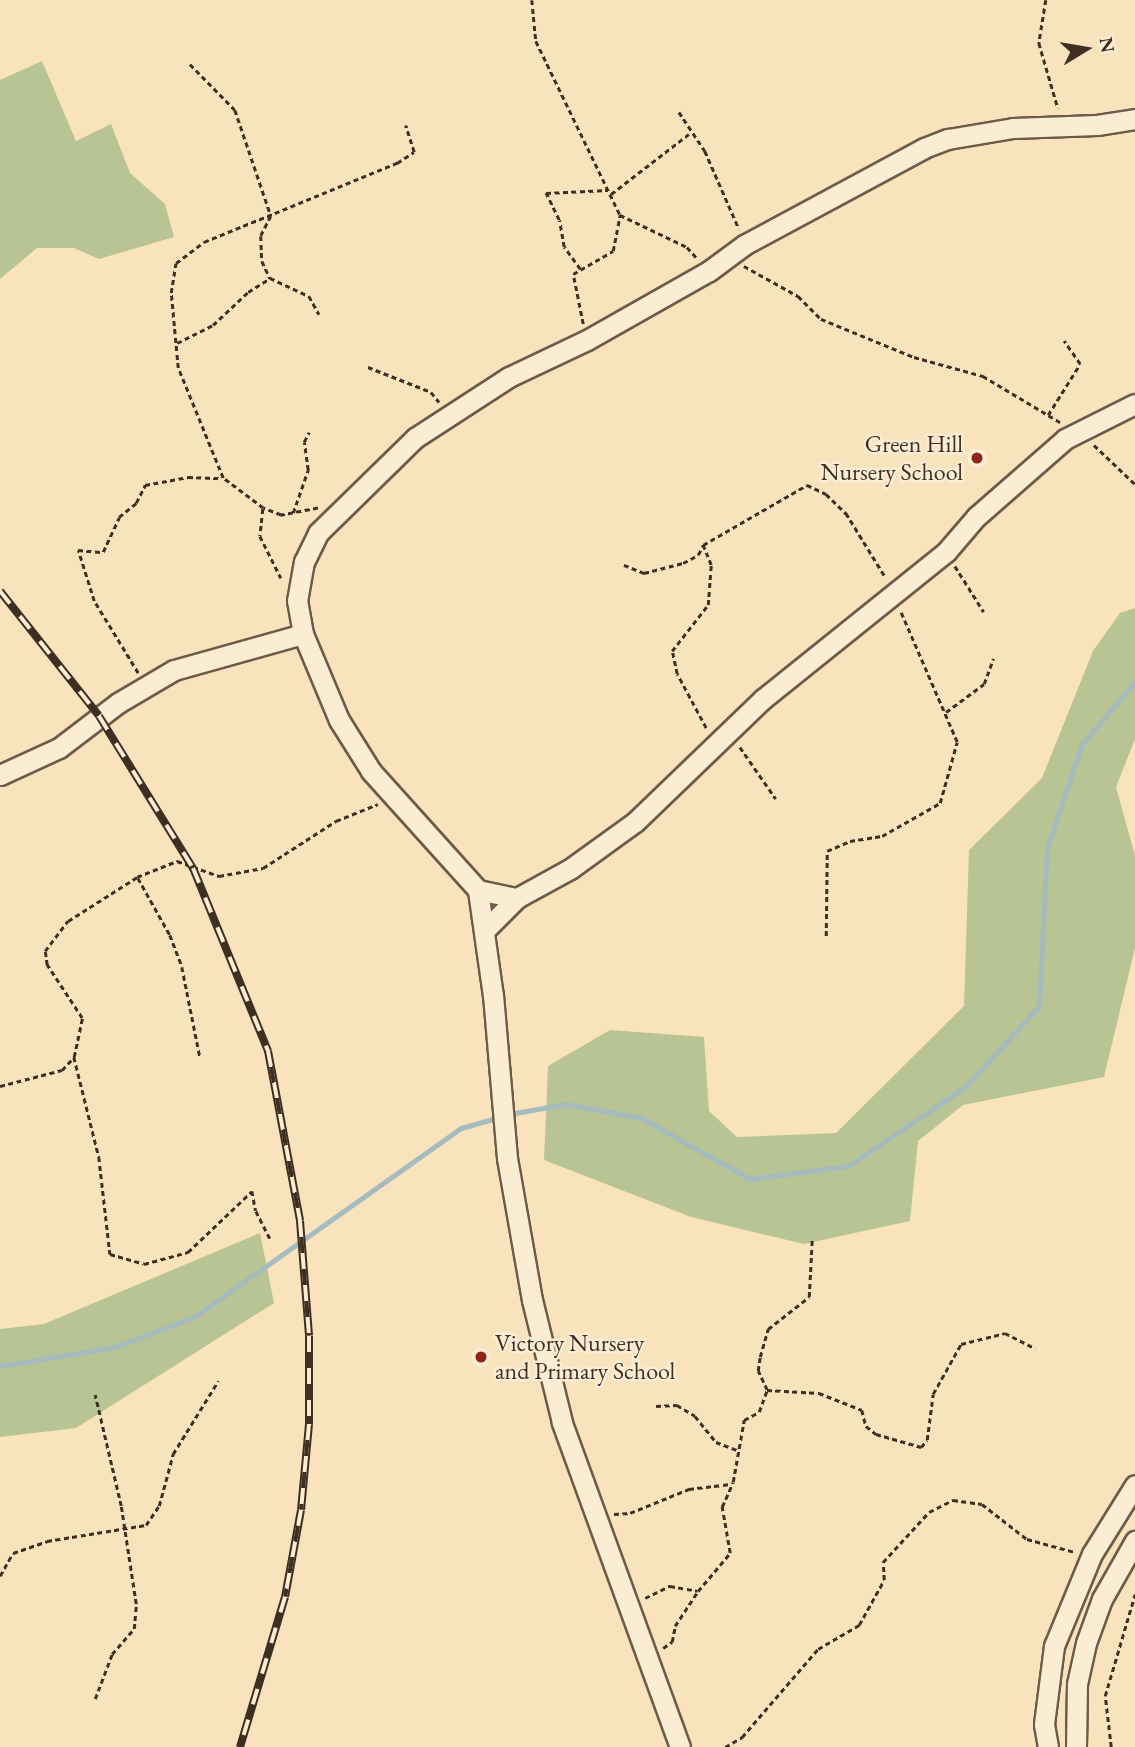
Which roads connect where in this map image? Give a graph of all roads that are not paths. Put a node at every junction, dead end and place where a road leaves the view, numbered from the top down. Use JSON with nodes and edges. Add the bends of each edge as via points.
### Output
{"nodes":[{"id":1,"x":1135,"y":119,"type":"edge"},
{"id":2,"x":1135,"y":404,"type":"edge"},
{"id":3,"x":303,"y":634,"type":"junction"},
{"id":4,"x":0,"y":775,"type":"edge"},
{"id":5,"x":478,"y":890,"type":"junction"},
{"id":6,"x":517,"y":898,"type":"junction"},
{"id":7,"x":486,"y":929,"type":"junction"},
{"id":8,"x":1135,"y":1485,"type":"edge"},
{"id":9,"x":1135,"y":1541,"type":"edge"},
{"id":10,"x":680,"y":1747,"type":"edge"},
{"id":11,"x":1048,"y":1747,"type":"edge"},
{"id":12,"x":1076,"y":1747,"type":"edge"}],
"edges":[{"from":1,"to":3,"type":"street","via":[[948,139],[744,245],[709,271],[587,340],[509,377],[415,438],[318,533],[304,562],[298,601]]},
{"from":2,"to":6,"type":"street","via":[[1079,430],[976,517],[946,552],[763,699],[635,822],[570,869]]},
{"from":3,"to":4,"type":"street","via":[[174,670],[145,685],[66,743]]},
{"from":3,"to":5,"type":"street","via":[[339,720],[371,771]]},
{"from":5,"to":6,"type":"street"},
{"from":5,"to":7,"type":"street"},
{"from":6,"to":7,"type":"street"},
{"from":7,"to":10,"type":"street","via":[[520,1240],[562,1422]]},
{"from":8,"to":11,"type":"street","via":[[1092,1555],[1054,1646],[1044,1724]]},
{"from":9,"to":12,"type":"street","via":[[1102,1599],[1086,1643],[1077,1684]]}]}
